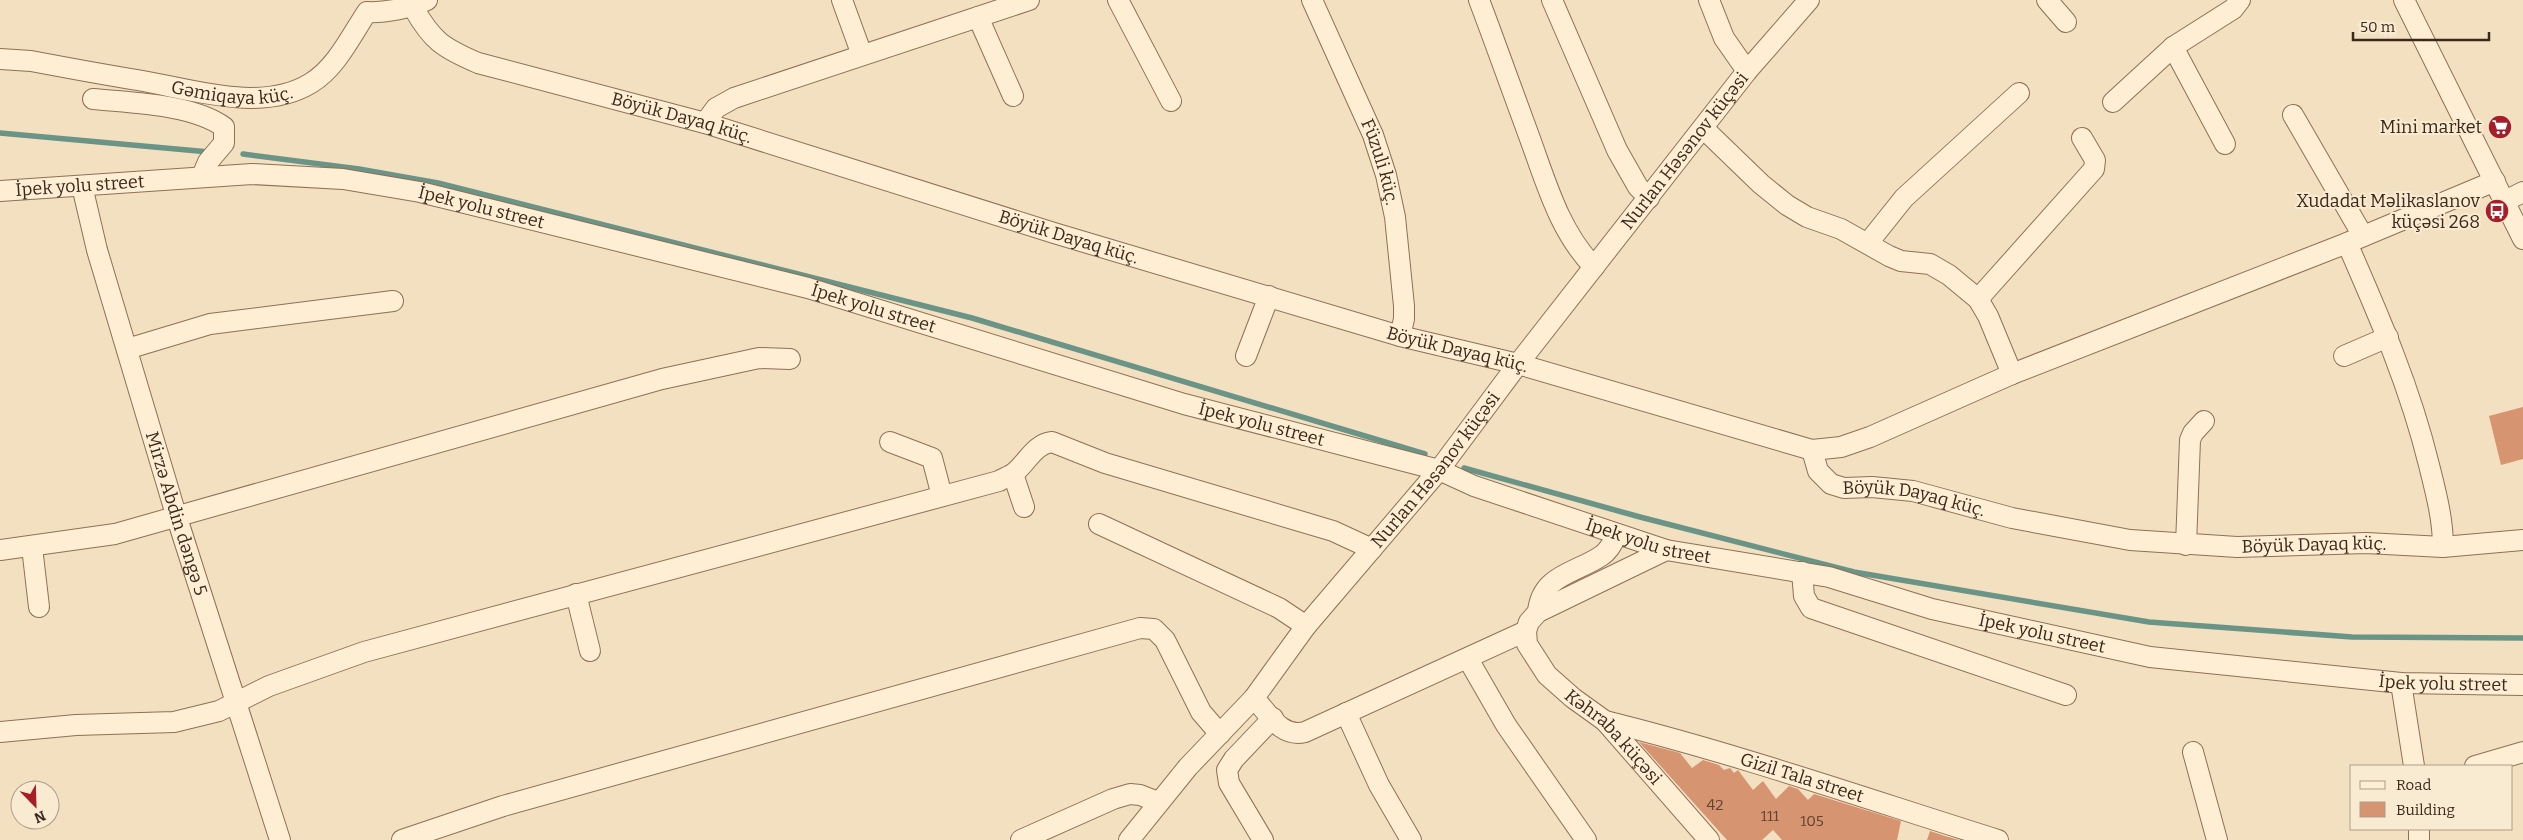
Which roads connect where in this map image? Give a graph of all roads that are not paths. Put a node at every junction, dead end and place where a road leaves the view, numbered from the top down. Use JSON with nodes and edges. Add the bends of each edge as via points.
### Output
{"nodes":[{"id":1,"x":842,"y":0,"type":"edge"},
{"id":2,"x":1029,"y":0,"type":"edge"},
{"id":3,"x":1118,"y":0,"type":"edge"},
{"id":4,"x":1312,"y":0,"type":"edge"},
{"id":5,"x":1479,"y":0,"type":"edge"},
{"id":6,"x":1552,"y":0,"type":"edge"},
{"id":7,"x":1709,"y":0,"type":"edge"},
{"id":8,"x":1809,"y":0,"type":"edge"},
{"id":9,"x":2047,"y":0,"type":"edge"},
{"id":10,"x":2240,"y":0,"type":"edge"},
{"id":11,"x":2404,"y":0,"type":"edge"},
{"id":12,"x":420,"y":4,"type":"edge"},
{"id":13,"x":370,"y":6,"type":"edge"},
{"id":14,"x":978,"y":17,"type":"junction"},
{"id":15,"x":2066,"y":22,"type":"dead end"},
{"id":16,"x":2173,"y":48,"type":"junction"},
{"id":17,"x":862,"y":55,"type":"junction"},
{"id":18,"x":0,"y":60,"type":"edge"},
{"id":19,"x":1747,"y":71,"type":"junction"},
{"id":20,"x":2019,"y":93,"type":"dead end"},
{"id":21,"x":1013,"y":96,"type":"dead end"},
{"id":22,"x":93,"y":99,"type":"dead end"},
{"id":23,"x":1171,"y":101,"type":"dead end"},
{"id":24,"x":2113,"y":102,"type":"dead end"},
{"id":25,"x":2293,"y":115,"type":"dead end"},
{"id":26,"x":705,"y":123,"type":"junction"},
{"id":27,"x":1703,"y":128,"type":"junction"},
{"id":28,"x":2082,"y":138,"type":"dead end"},
{"id":29,"x":2225,"y":144,"type":"dead end"},
{"id":30,"x":202,"y":176,"type":"junction"},
{"id":31,"x":2495,"y":181,"type":"junction"},
{"id":32,"x":82,"y":186,"type":"junction"},
{"id":33,"x":0,"y":190,"type":"edge"},
{"id":34,"x":2523,"y":192,"type":"edge"},
{"id":35,"x":1649,"y":198,"type":"junction"},
{"id":36,"x":2505,"y":201,"type":"junction"},
{"id":37,"x":2523,"y":239,"type":"edge"},
{"id":38,"x":2355,"y":240,"type":"junction"},
{"id":39,"x":1868,"y":243,"type":"junction"},
{"id":40,"x":1594,"y":267,"type":"junction"},
{"id":41,"x":1269,"y":296,"type":"junction"},
{"id":42,"x":1978,"y":299,"type":"junction"},
{"id":43,"x":393,"y":301,"type":"dead end"},
{"id":44,"x":1400,"y":336,"type":"junction"},
{"id":45,"x":2388,"y":337,"type":"junction"},
{"id":46,"x":127,"y":349,"type":"junction"},
{"id":47,"x":1246,"y":356,"type":"dead end"},
{"id":48,"x":2344,"y":356,"type":"dead end"},
{"id":49,"x":790,"y":359,"type":"dead end"},
{"id":50,"x":1518,"y":364,"type":"junction"},
{"id":51,"x":2012,"y":374,"type":"junction"},
{"id":52,"x":2204,"y":421,"type":"dead end"},
{"id":53,"x":890,"y":442,"type":"dead end"},
{"id":54,"x":1812,"y":450,"type":"junction"},
{"id":55,"x":1439,"y":470,"type":"junction"},
{"id":56,"x":1013,"y":474,"type":"junction"},
{"id":57,"x":942,"y":496,"type":"junction"},
{"id":58,"x":1024,"y":507,"type":"dead end"},
{"id":59,"x":177,"y":518,"type":"junction"},
{"id":60,"x":1099,"y":524,"type":"dead end"},
{"id":61,"x":1617,"y":535,"type":"junction"},
{"id":62,"x":2523,"y":540,"type":"edge"},
{"id":63,"x":2186,"y":545,"type":"junction"},
{"id":64,"x":32,"y":546,"type":"junction"},
{"id":65,"x":2443,"y":547,"type":"junction"},
{"id":66,"x":1372,"y":549,"type":"junction"},
{"id":67,"x":0,"y":550,"type":"edge"},
{"id":68,"x":1666,"y":550,"type":"junction"},
{"id":69,"x":1802,"y":572,"type":"junction"},
{"id":70,"x":576,"y":594,"type":"junction"},
{"id":71,"x":39,"y":607,"type":"dead end"},
{"id":72,"x":1538,"y":612,"type":"junction"},
{"id":73,"x":1306,"y":626,"type":"junction"},
{"id":74,"x":1526,"y":631,"type":"junction"},
{"id":75,"x":590,"y":651,"type":"dead end"},
{"id":76,"x":1468,"y":659,"type":"junction"},
{"id":77,"x":2400,"y":683,"type":"junction"},
{"id":78,"x":2523,"y":686,"type":"edge"},
{"id":79,"x":2066,"y":695,"type":"dead end"},
{"id":80,"x":1254,"y":698,"type":"junction"},
{"id":81,"x":237,"y":703,"type":"junction"},
{"id":82,"x":1346,"y":713,"type":"junction"},
{"id":83,"x":1273,"y":718,"type":"junction"},
{"id":84,"x":1605,"y":721,"type":"junction"},
{"id":85,"x":0,"y":732,"type":"edge"},
{"id":86,"x":1220,"y":734,"type":"junction"},
{"id":87,"x":2193,"y":752,"type":"dead end"},
{"id":88,"x":2523,"y":752,"type":"edge"},
{"id":89,"x":2414,"y":765,"type":"edge"},
{"id":90,"x":2478,"y":765,"type":"edge"},
{"id":91,"x":1158,"y":802,"type":"junction"},
{"id":92,"x":280,"y":840,"type":"edge"},
{"id":93,"x":402,"y":840,"type":"edge"},
{"id":94,"x":1020,"y":840,"type":"edge"},
{"id":95,"x":1129,"y":840,"type":"edge"},
{"id":96,"x":1263,"y":840,"type":"edge"},
{"id":97,"x":1411,"y":840,"type":"edge"},
{"id":98,"x":1586,"y":840,"type":"edge"},
{"id":99,"x":1709,"y":840,"type":"edge"},
{"id":100,"x":1998,"y":840,"type":"edge"},
{"id":101,"x":2216,"y":840,"type":"edge"}],
"edges":[{"from":1,"to":17,"type":"street"},
{"from":2,"to":14,"type":"street"},
{"from":3,"to":23,"type":"street"},
{"from":4,"to":44,"type":"street","name":"Füzuli küç.","via":[[1373,135],[1386,176],[1395,217],[1404,306]]},
{"from":5,"to":40,"type":"street","via":[[1568,235]]},
{"from":6,"to":35,"type":"street","via":[[1617,150],[1638,187]]},
{"from":7,"to":19,"type":"street","via":[[1724,38]]},
{"from":8,"to":19,"type":"street","name":"Nurlan Həsənov küçəsi"},
{"from":9,"to":15,"type":"street"},
{"from":10,"to":16,"type":"street","via":[[2233,9]]},
{"from":11,"to":31,"type":"street"},
{"from":12,"to":13,"type":"street","name":"Gəmiqaya küç."},
{"from":12,"to":26,"type":"street","name":"Böyük Dayaq küç.","via":[[425,28],[437,41],[478,64]]},
{"from":13,"to":18,"type":"street","name":"Gəmiqaya küç.","via":[[323,74],[298,90],[262,97],[222,95],[31,61]]},
{"from":14,"to":17,"type":"street"},
{"from":14,"to":21,"type":"street"},
{"from":16,"to":24,"type":"street"},
{"from":16,"to":29,"type":"street"},
{"from":17,"to":26,"type":"street","via":[[734,98],[716,108]]},
{"from":19,"to":27,"type":"street","name":"Nurlan Həsənov küçəsi"},
{"from":20,"to":39,"type":"street","via":[[1904,198]]},
{"from":22,"to":30,"type":"street","via":[[166,107],[216,121],[224,127],[224,144],[208,162]]},
{"from":25,"to":38,"type":"street"},
{"from":26,"to":41,"type":"street","name":"Böyük Dayaq küç.","via":[[1054,233]]},
{"from":27,"to":35,"type":"street","name":"Nurlan Həsənov küçəsi"},
{"from":27,"to":39,"type":"street","via":[[1787,205]]},
{"from":28,"to":42,"type":"street","via":[[2095,160],[2094,169]]},
{"from":30,"to":32,"type":"street","name":"İpek yolu street"},
{"from":30,"to":55,"type":"street","name":"İpek yolu street","via":[[252,174],[343,179],[420,192],[530,217],[808,288],[1184,404]]},
{"from":31,"to":36,"type":"street"},
{"from":31,"to":38,"type":"street"},
{"from":32,"to":33,"type":"street","name":"İpek yolu street"},
{"from":32,"to":46,"type":"street","name":"Mirzə Abdin dəngə 5","via":[[97,250]]},
{"from":34,"to":36,"type":"street"},
{"from":35,"to":40,"type":"street","name":"Nurlan Həsənov küçəsi"},
{"from":36,"to":37,"type":"street"},
{"from":38,"to":45,"type":"street"},
{"from":38,"to":51,"type":"street"},
{"from":39,"to":42,"type":"street","via":[[1901,260],[1930,264],[1950,275]]},
{"from":40,"to":50,"type":"street","name":"Nurlan Həsənov küçəsi"},
{"from":41,"to":44,"type":"street","name":"Böyük Dayaq küç."},
{"from":41,"to":47,"type":"street"},
{"from":42,"to":51,"type":"street"},
{"from":43,"to":46,"type":"street","via":[[210,324]]},
{"from":44,"to":50,"type":"street","name":"Böyük Dayaq küç."},
{"from":45,"to":48,"type":"street"},
{"from":45,"to":65,"type":"street","via":[[2417,418],[2441,512]]},
{"from":46,"to":59,"type":"street","name":"Mirzə Abdin dəngə 5"},
{"from":49,"to":59,"type":"street","via":[[759,358],[662,379]]},
{"from":50,"to":54,"type":"street","name":"Böyük Dayaq küç."},
{"from":50,"to":55,"type":"street","name":"Nurlan Həsənov küçəsi"},
{"from":51,"to":54,"type":"street","via":[[1870,437],[1841,447]]},
{"from":52,"to":63,"type":"street","via":[[2190,440]]},
{"from":53,"to":57,"type":"street","via":[[932,458]]},
{"from":54,"to":63,"type":"street","name":"Böyük Dayaq küç.","via":[[1815,464],[1824,479],[1844,488],[1914,491],[2032,521],[2130,540]]},
{"from":55,"to":61,"type":"street","name":"İpek yolu street","via":[[1474,486]]},
{"from":55,"to":66,"type":"street","name":"Nurlan Həsənov küçəsi"},
{"from":56,"to":57,"type":"street","via":[[978,488]]},
{"from":56,"to":58,"type":"street"},
{"from":56,"to":66,"type":"street","via":[[1038,447],[1052,442],[1105,463],[1333,531]]},
{"from":57,"to":70,"type":"street"},
{"from":59,"to":64,"type":"street","via":[[115,534]]},
{"from":59,"to":81,"type":"street","name":"Mirzə Abdin dəngə 5"},
{"from":60,"to":73,"type":"street","via":[[1279,608]]},
{"from":61,"to":68,"type":"street","name":"İpek yolu street"},
{"from":61,"to":72,"type":"street","via":[[1600,557],[1562,574],[1550,584],[1542,596]]},
{"from":62,"to":65,"type":"street","name":"Böyük Dayaq küç."},
{"from":63,"to":65,"type":"street","name":"Böyük Dayaq küç.","via":[[2238,547],[2366,543]]},
{"from":64,"to":67,"type":"street"},
{"from":64,"to":71,"type":"street"},
{"from":66,"to":73,"type":"street","name":"Nurlan Həsənov küçəsi"},
{"from":68,"to":69,"type":"street","name":"İpek yolu street"},
{"from":68,"to":72,"type":"street"},
{"from":69,"to":77,"type":"street","name":"İpek yolu street","via":[[1932,609],[2150,657]]},
{"from":69,"to":79,"type":"street","via":[[1804,596],[1812,608]]},
{"from":70,"to":75,"type":"street"},
{"from":70,"to":81,"type":"street","via":[[364,652],[269,686]]},
{"from":72,"to":74,"type":"street"},
{"from":73,"to":80,"type":"street","name":"Nurlan Həsənov küçəsi"},
{"from":74,"to":76,"type":"street"},
{"from":74,"to":84,"type":"street","name":"Kəhraba küçəsi","via":[[1528,644],[1547,675]]},
{"from":76,"to":82,"type":"street"},
{"from":76,"to":98,"type":"street","via":[[1506,725]]},
{"from":77,"to":78,"type":"street","name":"İpek yolu street"},
{"from":77,"to":89,"type":"street"},
{"from":80,"to":83,"type":"street"},
{"from":80,"to":86,"type":"street","name":"Nurlan Həsənov küçəsi"},
{"from":81,"to":85,"type":"street","via":[[174,722],[76,725]]},
{"from":81,"to":92,"type":"street","name":"Mirzə Abdin dəngə 5"},
{"from":82,"to":83,"type":"street","via":[[1294,734],[1285,732]]},
{"from":82,"to":97,"type":"street","via":[[1379,785]]},
{"from":83,"to":96,"type":"street","via":[[1227,770],[1229,783]]},
{"from":84,"to":99,"type":"street","name":"Kəhraba küçəsi"},
{"from":84,"to":100,"type":"street","name":"Gizil Tala street","via":[[1826,784]]},
{"from":86,"to":91,"type":"street","name":"Nurlan Həsənov küçəsi"},
{"from":86,"to":93,"type":"street","via":[[1202,712],[1165,640],[1154,629],[1140,628],[503,806]]},
{"from":87,"to":101,"type":"street"},
{"from":88,"to":90,"type":"street"},
{"from":91,"to":94,"type":"street","via":[[1130,794]]},
{"from":91,"to":95,"type":"street","name":"Nurlan Həsənov küçəsi"}]}
